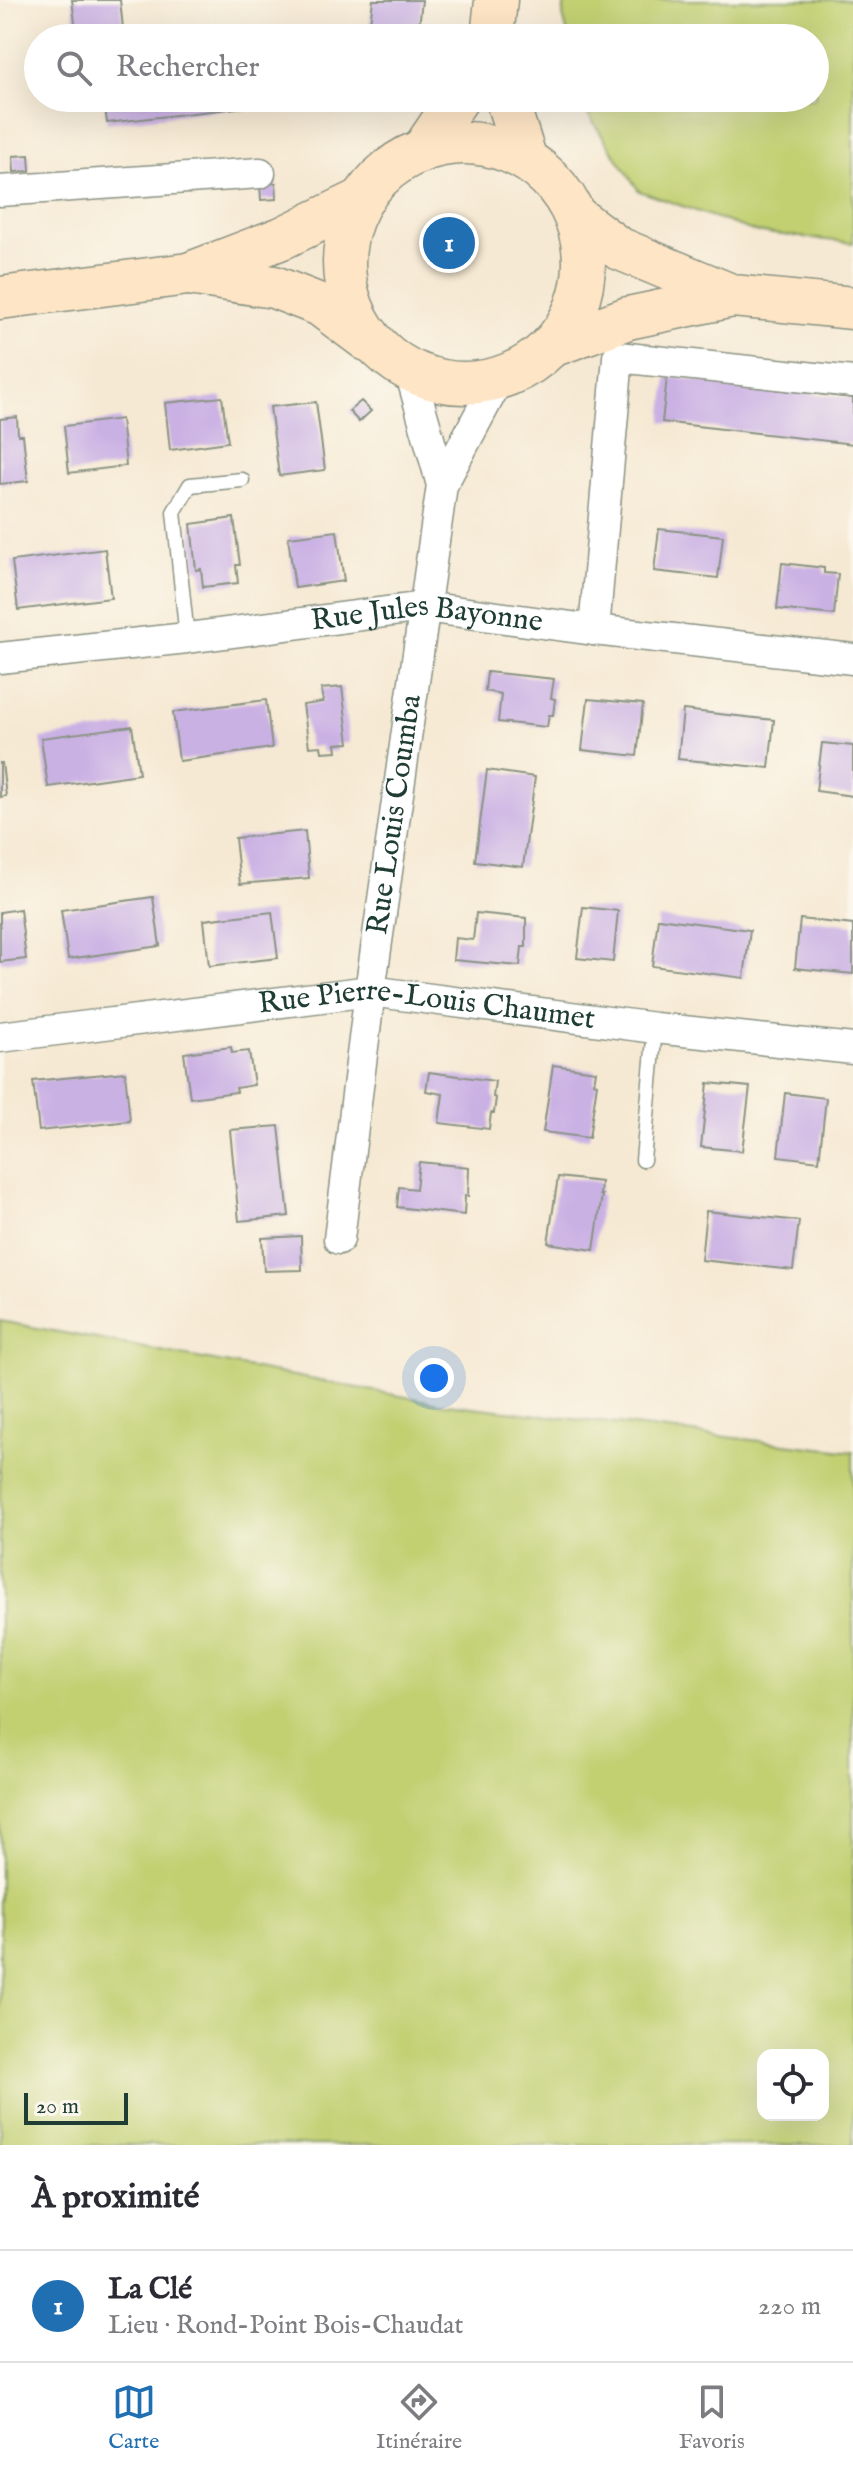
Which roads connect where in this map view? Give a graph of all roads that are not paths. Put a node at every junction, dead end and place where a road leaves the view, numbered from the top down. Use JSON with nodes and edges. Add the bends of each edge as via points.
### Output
{"nodes":[{"id":1,"x":496,"y":0,"type":"edge"},
{"id":2,"x":493,"y":24,"type":"edge"},
{"id":3,"x":449,"y":112,"type":"edge"},
{"id":4,"x":511,"y":112,"type":"edge"},
{"id":5,"x":423,"y":150,"type":"junction"},
{"id":6,"x":526,"y":160,"type":"junction"},
{"id":7,"x":260,"y":173,"type":"dead end"},
{"id":8,"x":0,"y":191,"type":"edge"},
{"id":9,"x":361,"y":200,"type":"junction"},
{"id":10,"x":575,"y":216,"type":"junction"},
{"id":11,"x":188,"y":274,"type":"junction"},
{"id":12,"x":733,"y":296,"type":"junction"},
{"id":13,"x":0,"y":298,"type":"edge"},
{"id":14,"x":853,"y":308,"type":"edge"},
{"id":15,"x":551,"y":346,"type":"junction"},
{"id":16,"x":394,"y":360,"type":"junction"},
{"id":17,"x":499,"y":378,"type":"junction"},
{"id":18,"x":853,"y":382,"type":"edge"},
{"id":19,"x":242,"y":480,"type":"dead end"},
{"id":20,"x":442,"y":485,"type":"junction"},
{"id":21,"x":424,"y":607,"type":"junction"},
{"id":22,"x":594,"y":630,"type":"junction"},
{"id":23,"x":187,"y":638,"type":"junction"},
{"id":24,"x":0,"y":658,"type":"edge"},
{"id":25,"x":853,"y":659,"type":"edge"},
{"id":26,"x":370,"y":991,"type":"junction"},
{"id":27,"x":655,"y":1028,"type":"junction"},
{"id":28,"x":0,"y":1037,"type":"edge"},
{"id":29,"x":853,"y":1049,"type":"edge"},
{"id":30,"x":643,"y":1160,"type":"dead end"},
{"id":31,"x":339,"y":1239,"type":"dead end"}],
"edges":[{"from":1,"to":2,"type":"main road"},
{"from":3,"to":5,"type":"main road"},
{"from":4,"to":6,"type":"main road"},
{"from":5,"to":6,"type":"main road","via":[[458,143],[493,147]]},
{"from":5,"to":9,"type":"main road","via":[[399,161]]},
{"from":6,"to":10,"type":"main road","via":[[555,184]]},
{"from":7,"to":8,"type":"street"},
{"from":9,"to":11,"type":"main road"},
{"from":9,"to":16,"type":"main road","via":[[345,237],[344,277],[355,316]]},
{"from":10,"to":12,"type":"main road","via":[[618,248]]},
{"from":10,"to":15,"type":"main road","via":[[584,270],[569,321]]},
{"from":11,"to":13,"type":"main road"},
{"from":11,"to":16,"type":"main road","via":[[274,287],[320,305]]},
{"from":12,"to":14,"type":"main road"},
{"from":12,"to":15,"type":"main road","via":[[628,318]]},
{"from":15,"to":17,"type":"main road"},
{"from":16,"to":17,"type":"main road","via":[[438,381]]},
{"from":16,"to":20,"type":"street","name":"Rue Louis Coumba"},
{"from":17,"to":20,"type":"street","name":"Rue Louis Coumba"},
{"from":18,"to":22,"type":"street","via":[[618,357]]},
{"from":19,"to":23,"type":"lane","via":[[190,485],[174,512]]},
{"from":20,"to":21,"type":"street","name":"Rue Louis Coumba"},
{"from":21,"to":22,"type":"street","name":"Rue Jules Bayonne"},
{"from":21,"to":23,"type":"street","name":"Rue Jules Bayonne"},
{"from":21,"to":26,"type":"street","name":"Rue Louis Coumba"},
{"from":22,"to":25,"type":"street","name":"Rue Jules Bayonne"},
{"from":23,"to":24,"type":"street","name":"Rue Jules Bayonne"},
{"from":26,"to":27,"type":"street","name":"Rue Pierre-Louis Chaumet"},
{"from":26,"to":28,"type":"street","name":"Rue Pierre-Louis Chaumet"},
{"from":26,"to":31,"type":"street","name":"Rue Louis Coumba"},
{"from":27,"to":29,"type":"street","name":"Rue Pierre-Louis Chaumet"},
{"from":27,"to":30,"type":"lane"}]}
